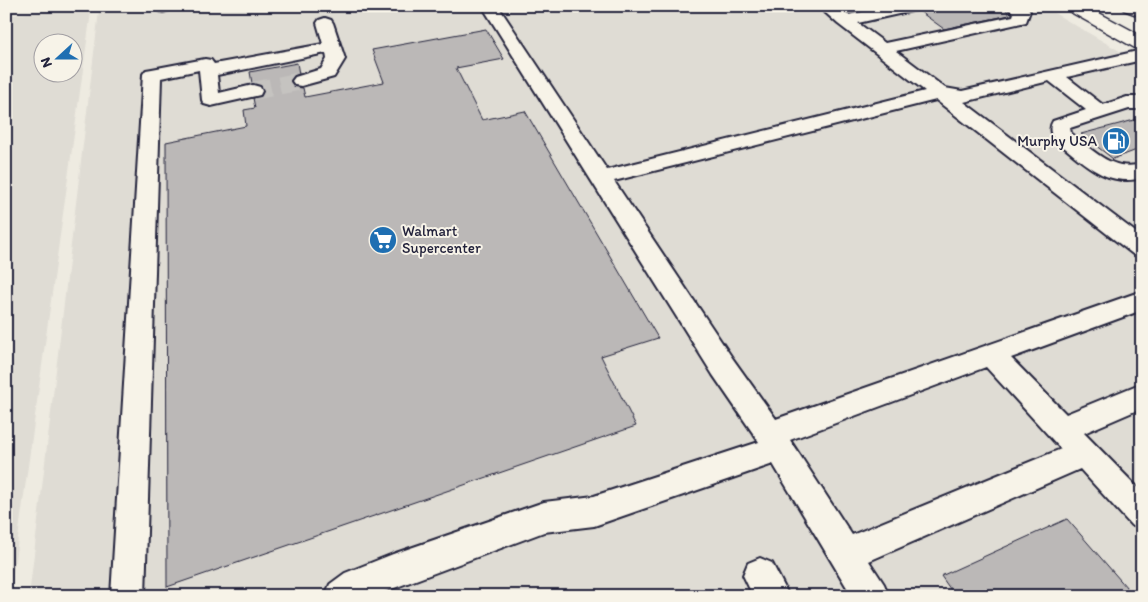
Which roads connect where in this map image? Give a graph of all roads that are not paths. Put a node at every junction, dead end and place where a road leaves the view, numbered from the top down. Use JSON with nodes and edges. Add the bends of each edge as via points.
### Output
{"nodes":[{"id":1,"x":490,"y":6,"type":"edge"},
{"id":2,"x":826,"y":6,"type":"edge"},
{"id":3,"x":915,"y":6,"type":"edge"},
{"id":4,"x":1013,"y":6,"type":"edge"},
{"id":5,"x":1073,"y":6,"type":"edge"},
{"id":6,"x":1130,"y":6,"type":"edge"},
{"id":7,"x":1142,"y":12,"type":"edge"},
{"id":8,"x":878,"y":14,"type":"junction"},
{"id":9,"x":844,"y":20,"type":"junction"},
{"id":10,"x":324,"y":23,"type":"dead end"},
{"id":11,"x":916,"y":41,"type":"junction"},
{"id":12,"x":1110,"y":44,"type":"dead end"},
{"id":13,"x":1140,"y":45,"type":"edge"},
{"id":14,"x":332,"y":47,"type":"junction"},
{"id":15,"x":881,"y":48,"type":"junction"},
{"id":16,"x":1092,"y":49,"type":"dead end"},
{"id":17,"x":204,"y":62,"type":"junction"},
{"id":18,"x":1054,"y":76,"type":"junction"},
{"id":19,"x":301,"y":81,"type":"tunnel mouth"},
{"id":20,"x":253,"y":91,"type":"tunnel mouth"},
{"id":21,"x":941,"y":94,"type":"junction"},
{"id":22,"x":1142,"y":102,"type":"edge"},
{"id":23,"x":1100,"y":112,"type":"junction"},
{"id":24,"x":1142,"y":171,"type":"edge"},
{"id":25,"x":602,"y":178,"type":"junction"},
{"id":26,"x":1088,"y":182,"type":"junction"},
{"id":27,"x":1142,"y":248,"type":"edge"},
{"id":28,"x":1142,"y":300,"type":"edge"},
{"id":29,"x":990,"y":354,"type":"junction"},
{"id":30,"x":1142,"y":396,"type":"edge"},
{"id":31,"x":1061,"y":429,"type":"junction"},
{"id":32,"x":774,"y":442,"type":"junction"},
{"id":33,"x":1084,"y":453,"type":"junction"},
{"id":34,"x":1142,"y":514,"type":"edge"},
{"id":35,"x":847,"y":554,"type":"junction"},
{"id":36,"x":128,"y":596,"type":"edge"},
{"id":37,"x":342,"y":596,"type":"edge"},
{"id":38,"x":872,"y":596,"type":"edge"}],
"edges":[{"from":1,"to":25,"type":"street"},
{"from":2,"to":9,"type":"street"},
{"from":3,"to":8,"type":"street"},
{"from":4,"to":11,"type":"street","via":[[1022,11],[1020,19]]},
{"from":5,"to":13,"type":"highway"},
{"from":6,"to":7,"type":"highway"},
{"from":8,"to":9,"type":"street"},
{"from":8,"to":11,"type":"street"},
{"from":9,"to":15,"type":"street"},
{"from":10,"to":14,"type":"street"},
{"from":11,"to":15,"type":"street"},
{"from":12,"to":13,"type":"street"},
{"from":13,"to":18,"type":"street"},
{"from":14,"to":17,"type":"street"},
{"from":14,"to":19,"type":"street","via":[[336,59],[328,72]]},
{"from":15,"to":21,"type":"street"},
{"from":16,"to":21,"type":"street","via":[[944,84]]},
{"from":17,"to":20,"type":"street","via":[[211,100]]},
{"from":17,"to":36,"type":"street","via":[[152,74]]},
{"from":18,"to":21,"type":"street","via":[[962,97]]},
{"from":18,"to":23,"type":"street"},
{"from":21,"to":25,"type":"street"},
{"from":21,"to":26,"type":"street"},
{"from":22,"to":23,"type":"street"},
{"from":23,"to":26,"type":"street","via":[[1060,124],[1061,135]]},
{"from":24,"to":26,"type":"street"},
{"from":25,"to":32,"type":"street"},
{"from":26,"to":27,"type":"street"},
{"from":28,"to":29,"type":"street"},
{"from":29,"to":31,"type":"street"},
{"from":29,"to":32,"type":"street"},
{"from":30,"to":31,"type":"street"},
{"from":31,"to":33,"type":"street"},
{"from":32,"to":35,"type":"street"},
{"from":32,"to":37,"type":"street","via":[[594,511],[544,517],[357,585]]},
{"from":33,"to":34,"type":"street"},
{"from":33,"to":35,"type":"street"},
{"from":35,"to":38,"type":"street"}]}
